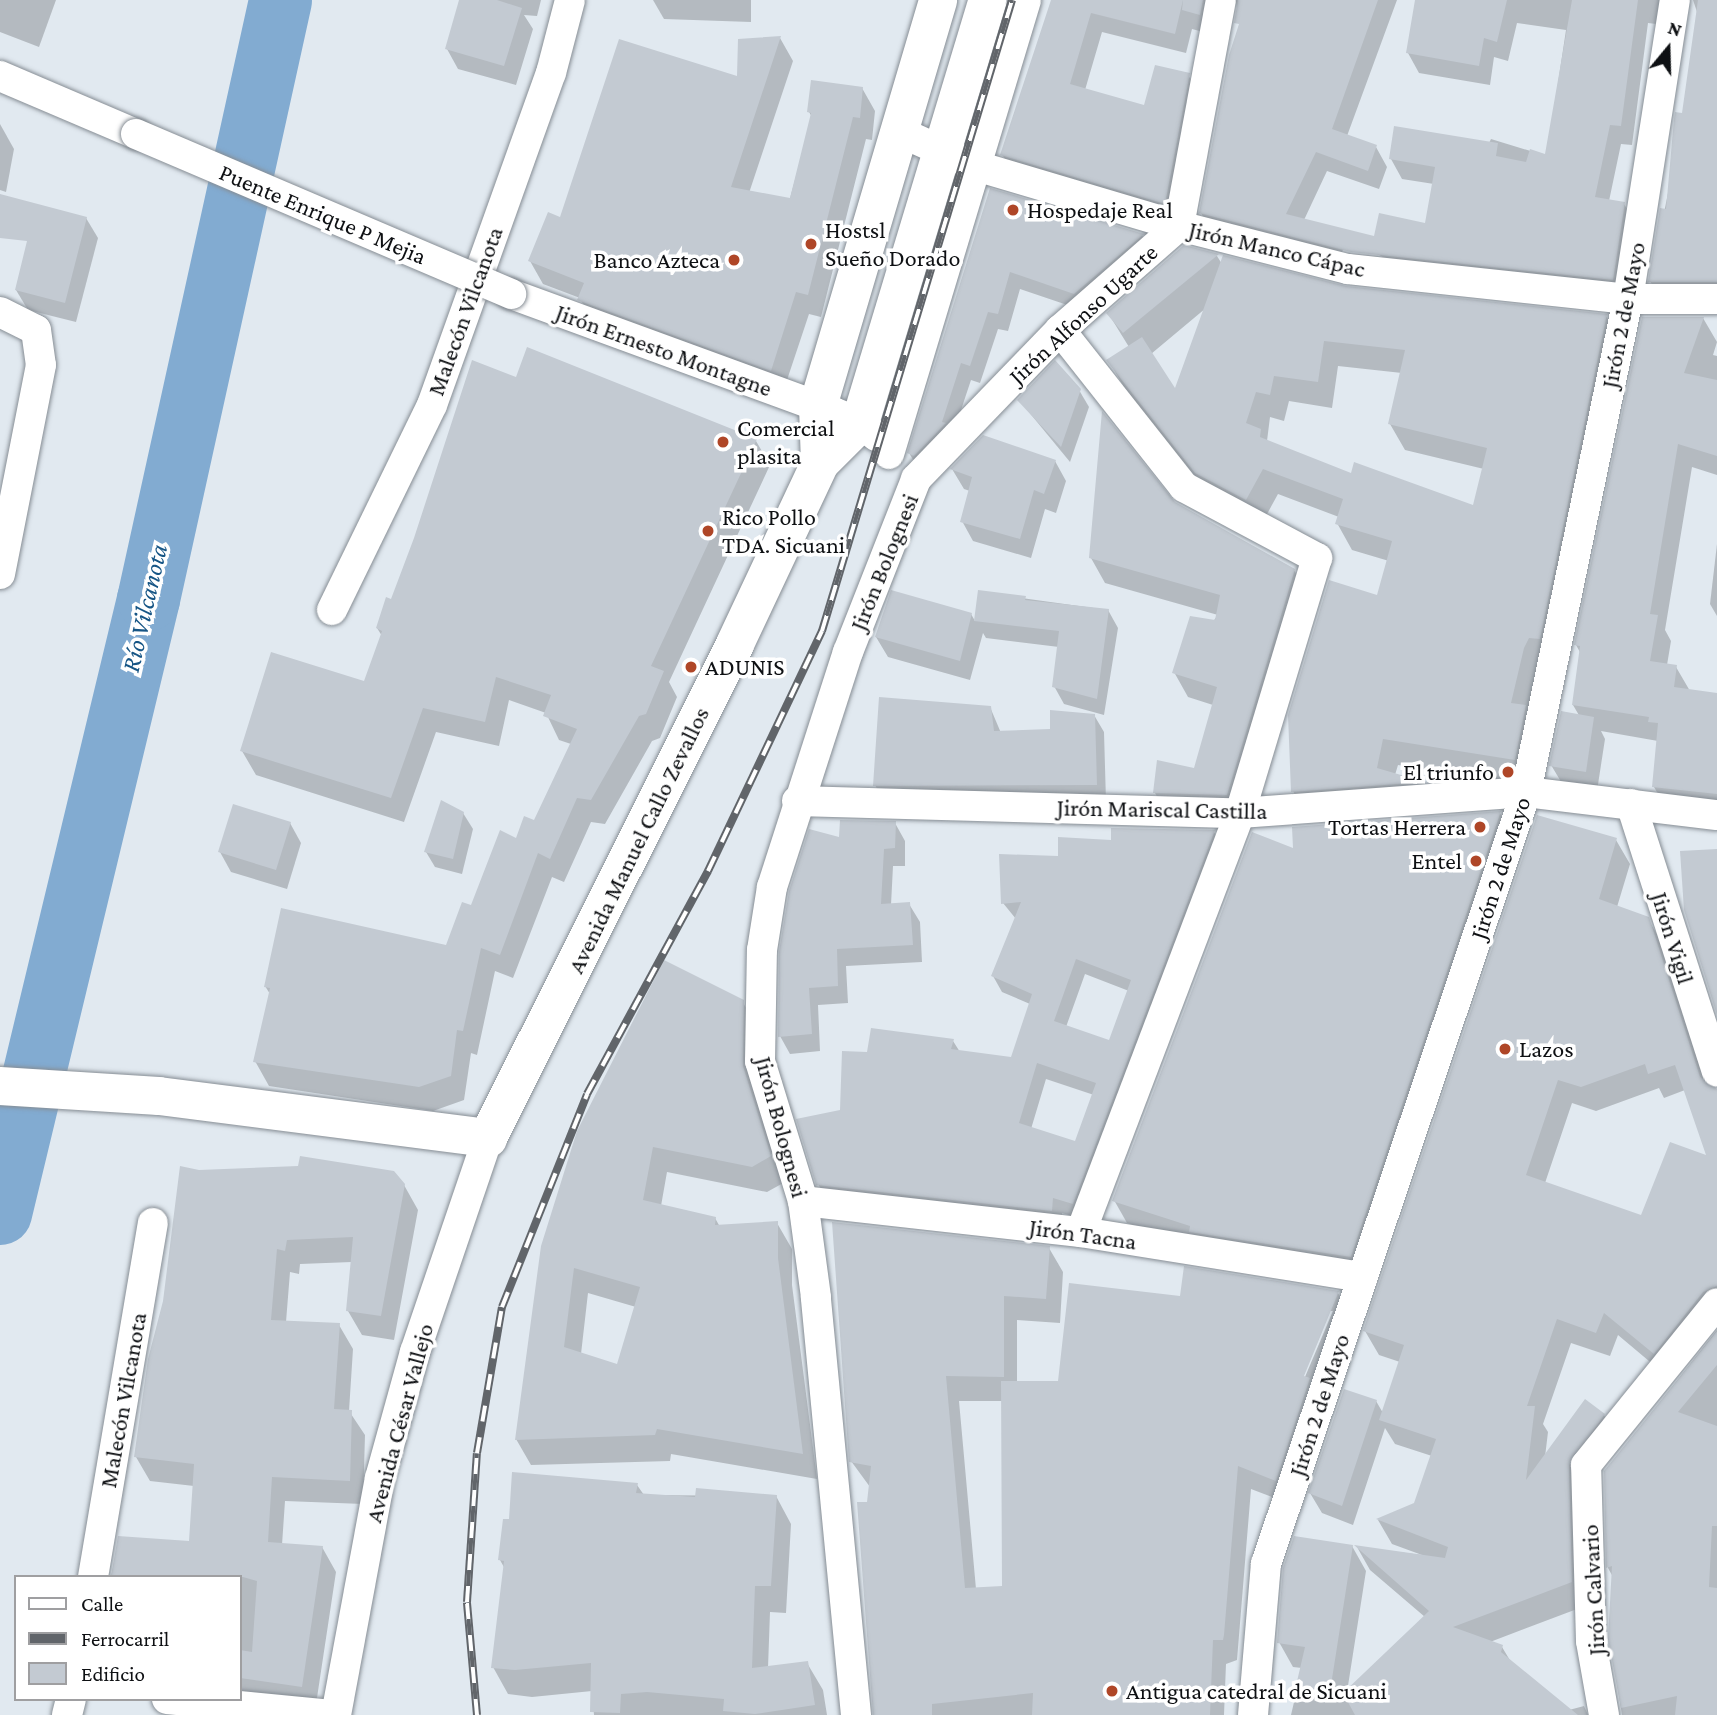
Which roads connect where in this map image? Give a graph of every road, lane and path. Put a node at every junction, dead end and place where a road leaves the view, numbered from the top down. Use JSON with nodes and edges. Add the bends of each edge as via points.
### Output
{"nodes":[{"id":1,"x":570,"y":0,"type":"edge"},
{"id":2,"x":939,"y":0,"type":"edge"},
{"id":3,"x":988,"y":0,"type":"edge"},
{"id":4,"x":1027,"y":0,"type":"edge"},
{"id":5,"x":1221,"y":0,"type":"edge"},
{"id":6,"x":1675,"y":0,"type":"edge"},
{"id":7,"x":0,"y":76,"type":"edge"},
{"id":8,"x":900,"y":132,"type":"junction"},
{"id":9,"x":958,"y":160,"type":"junction"},
{"id":10,"x":1179,"y":226,"type":"junction"},
{"id":11,"x":511,"y":294,"type":"joint"},
{"id":12,"x":1628,"y":299,"type":"junction"},
{"id":13,"x":1717,"y":299,"type":"edge"},
{"id":14,"x":0,"y":312,"type":"edge"},
{"id":15,"x":1060,"y":330,"type":"junction"},
{"id":16,"x":818,"y":406,"type":"junction"},
{"id":17,"x":860,"y":423,"type":"junction"},
{"id":18,"x":889,"y":454,"type":"junction"},
{"id":19,"x":820,"y":463,"type":"junction"},
{"id":20,"x":916,"y":479,"type":"junction"},
{"id":21,"x":0,"y":570,"type":"edge"},
{"id":22,"x":332,"y":610,"type":"dead end"},
{"id":23,"x":1526,"y":792,"type":"junction"},
{"id":24,"x":797,"y":801,"type":"junction"},
{"id":25,"x":1631,"y":804,"type":"junction"},
{"id":26,"x":1240,"y":813,"type":"junction"},
{"id":27,"x":1717,"y":815,"type":"edge"},
{"id":28,"x":1717,"y":1072,"type":"edge"},
{"id":29,"x":0,"y":1086,"type":"edge"},
{"id":30,"x":488,"y":1138,"type":"junction"},
{"id":31,"x":803,"y":1201,"type":"junction"},
{"id":32,"x":153,"y":1223,"type":"dead end"},
{"id":33,"x":1081,"y":1232,"type":"junction"},
{"id":34,"x":1362,"y":1277,"type":"junction"},
{"id":35,"x":1717,"y":1303,"type":"edge"},
{"id":36,"x":93,"y":1575,"type":"edge"},
{"id":37,"x":187,"y":1701,"type":"edge"},
{"id":38,"x":335,"y":1715,"type":"edge"},
{"id":39,"x":856,"y":1715,"type":"edge"},
{"id":40,"x":1253,"y":1715,"type":"edge"},
{"id":41,"x":1604,"y":1715,"type":"edge"}],
"edges":[{"from":1,"to":22,"type":"street","name":"Malecón Vilcanota","via":[[551,73],[432,405]]},
{"from":2,"to":8,"type":"street","name":"Avenida Manuel Callo Zevallos"},
{"from":3,"to":9,"type":"street","name":"Avenida Manuel Callo Zevallos"},
{"from":4,"to":9,"type":"street","name":"Avenida Manuel Callo Zevallos"},
{"from":5,"to":10,"type":"street","name":"Jirón Alfonso Ugarte"},
{"from":6,"to":12,"type":"street","name":"Jirón 2 de Mayo"},
{"from":7,"to":11,"type":"street","name":"Puente Enrique P Mejia","bridge":true},
{"from":8,"to":9,"type":"street","name":"Jirón Manco Cápac"},
{"from":8,"to":16,"type":"street","name":"Avenida Manuel Callo Zevallos"},
{"from":9,"to":10,"type":"street","name":"Jirón Manco Cápac"},
{"from":9,"to":17,"type":"street","name":"Avenida Manuel Callo Zevallos"},
{"from":9,"to":18,"type":"street","name":"Avenida Manuel Callo Zevallos"},
{"from":10,"to":12,"type":"street","name":"Jirón Manco Cápac","via":[[1348,269]]},
{"from":10,"to":15,"type":"street","name":"Jirón Alfonso Ugarte"},
{"from":11,"to":16,"type":"street","name":"Jirón Ernesto Montagne"},
{"from":12,"to":13,"type":"street","name":"Jirón Manco Cápac"},
{"from":12,"to":23,"type":"street","name":"Jirón 2 de Mayo"},
{"from":14,"to":21,"type":"street","via":[[36,330],[41,365]]},
{"from":15,"to":20,"type":"street","name":"Jirón Alfonso Ugarte"},
{"from":15,"to":26,"type":"street","via":[[1184,487],[1317,558]]},
{"from":16,"to":17,"type":"street","name":"Jirón Ernesto Montagne"},
{"from":16,"to":19,"type":"street","name":"Avenida Manuel Callo Zevallos"},
{"from":17,"to":18,"type":"street","name":"Jirón Ernesto Montagne"},
{"from":17,"to":19,"type":"street","name":"Avenida Manuel Callo Zevallos"},
{"from":18,"to":20,"type":"street","name":"Jirón Ernesto Montagne"},
{"from":19,"to":30,"type":"street","name":"Avenida Manuel Callo Zevallos","via":[[735,644]]},
{"from":20,"to":24,"type":"street","name":"Jirón Bolognesi","via":[[848,652]]},
{"from":23,"to":25,"type":"street","name":"Jirón Mariscal Castilla"},
{"from":23,"to":26,"type":"street","name":"Jirón Mariscal Castilla"},
{"from":23,"to":34,"type":"street","name":"Jirón 2 de Mayo"},
{"from":24,"to":26,"type":"street","name":"Jirón Mariscal Castilla"},
{"from":24,"to":31,"type":"street","name":"Jirón Bolognesi","via":[[772,887],[762,950],[760,1061]]},
{"from":25,"to":27,"type":"street","name":"Jirón Mariscal Castilla"},
{"from":25,"to":28,"type":"street","name":"Jirón Vigil"},
{"from":26,"to":33,"type":"street"},
{"from":29,"to":30,"type":"street","via":[[159,1096]]},
{"from":30,"to":38,"type":"street","name":"Avenida César Vallejo","via":[[415,1352],[380,1478]]},
{"from":31,"to":33,"type":"street","name":"Jirón Tacna"},
{"from":31,"to":39,"type":"street","name":"Jirón Bolognesi"},
{"from":32,"to":36,"type":"street","name":"Malecón Vilcanota"},
{"from":33,"to":34,"type":"street","name":"Jirón Tacna"},
{"from":34,"to":40,"type":"street","name":"Jirón 2 de Mayo","via":[[1266,1564]]},
{"from":35,"to":41,"type":"street","name":"Jirón Calvario","via":[[1586,1465],[1591,1641]]},
{"from":37,"to":38,"type":"street"}]}
